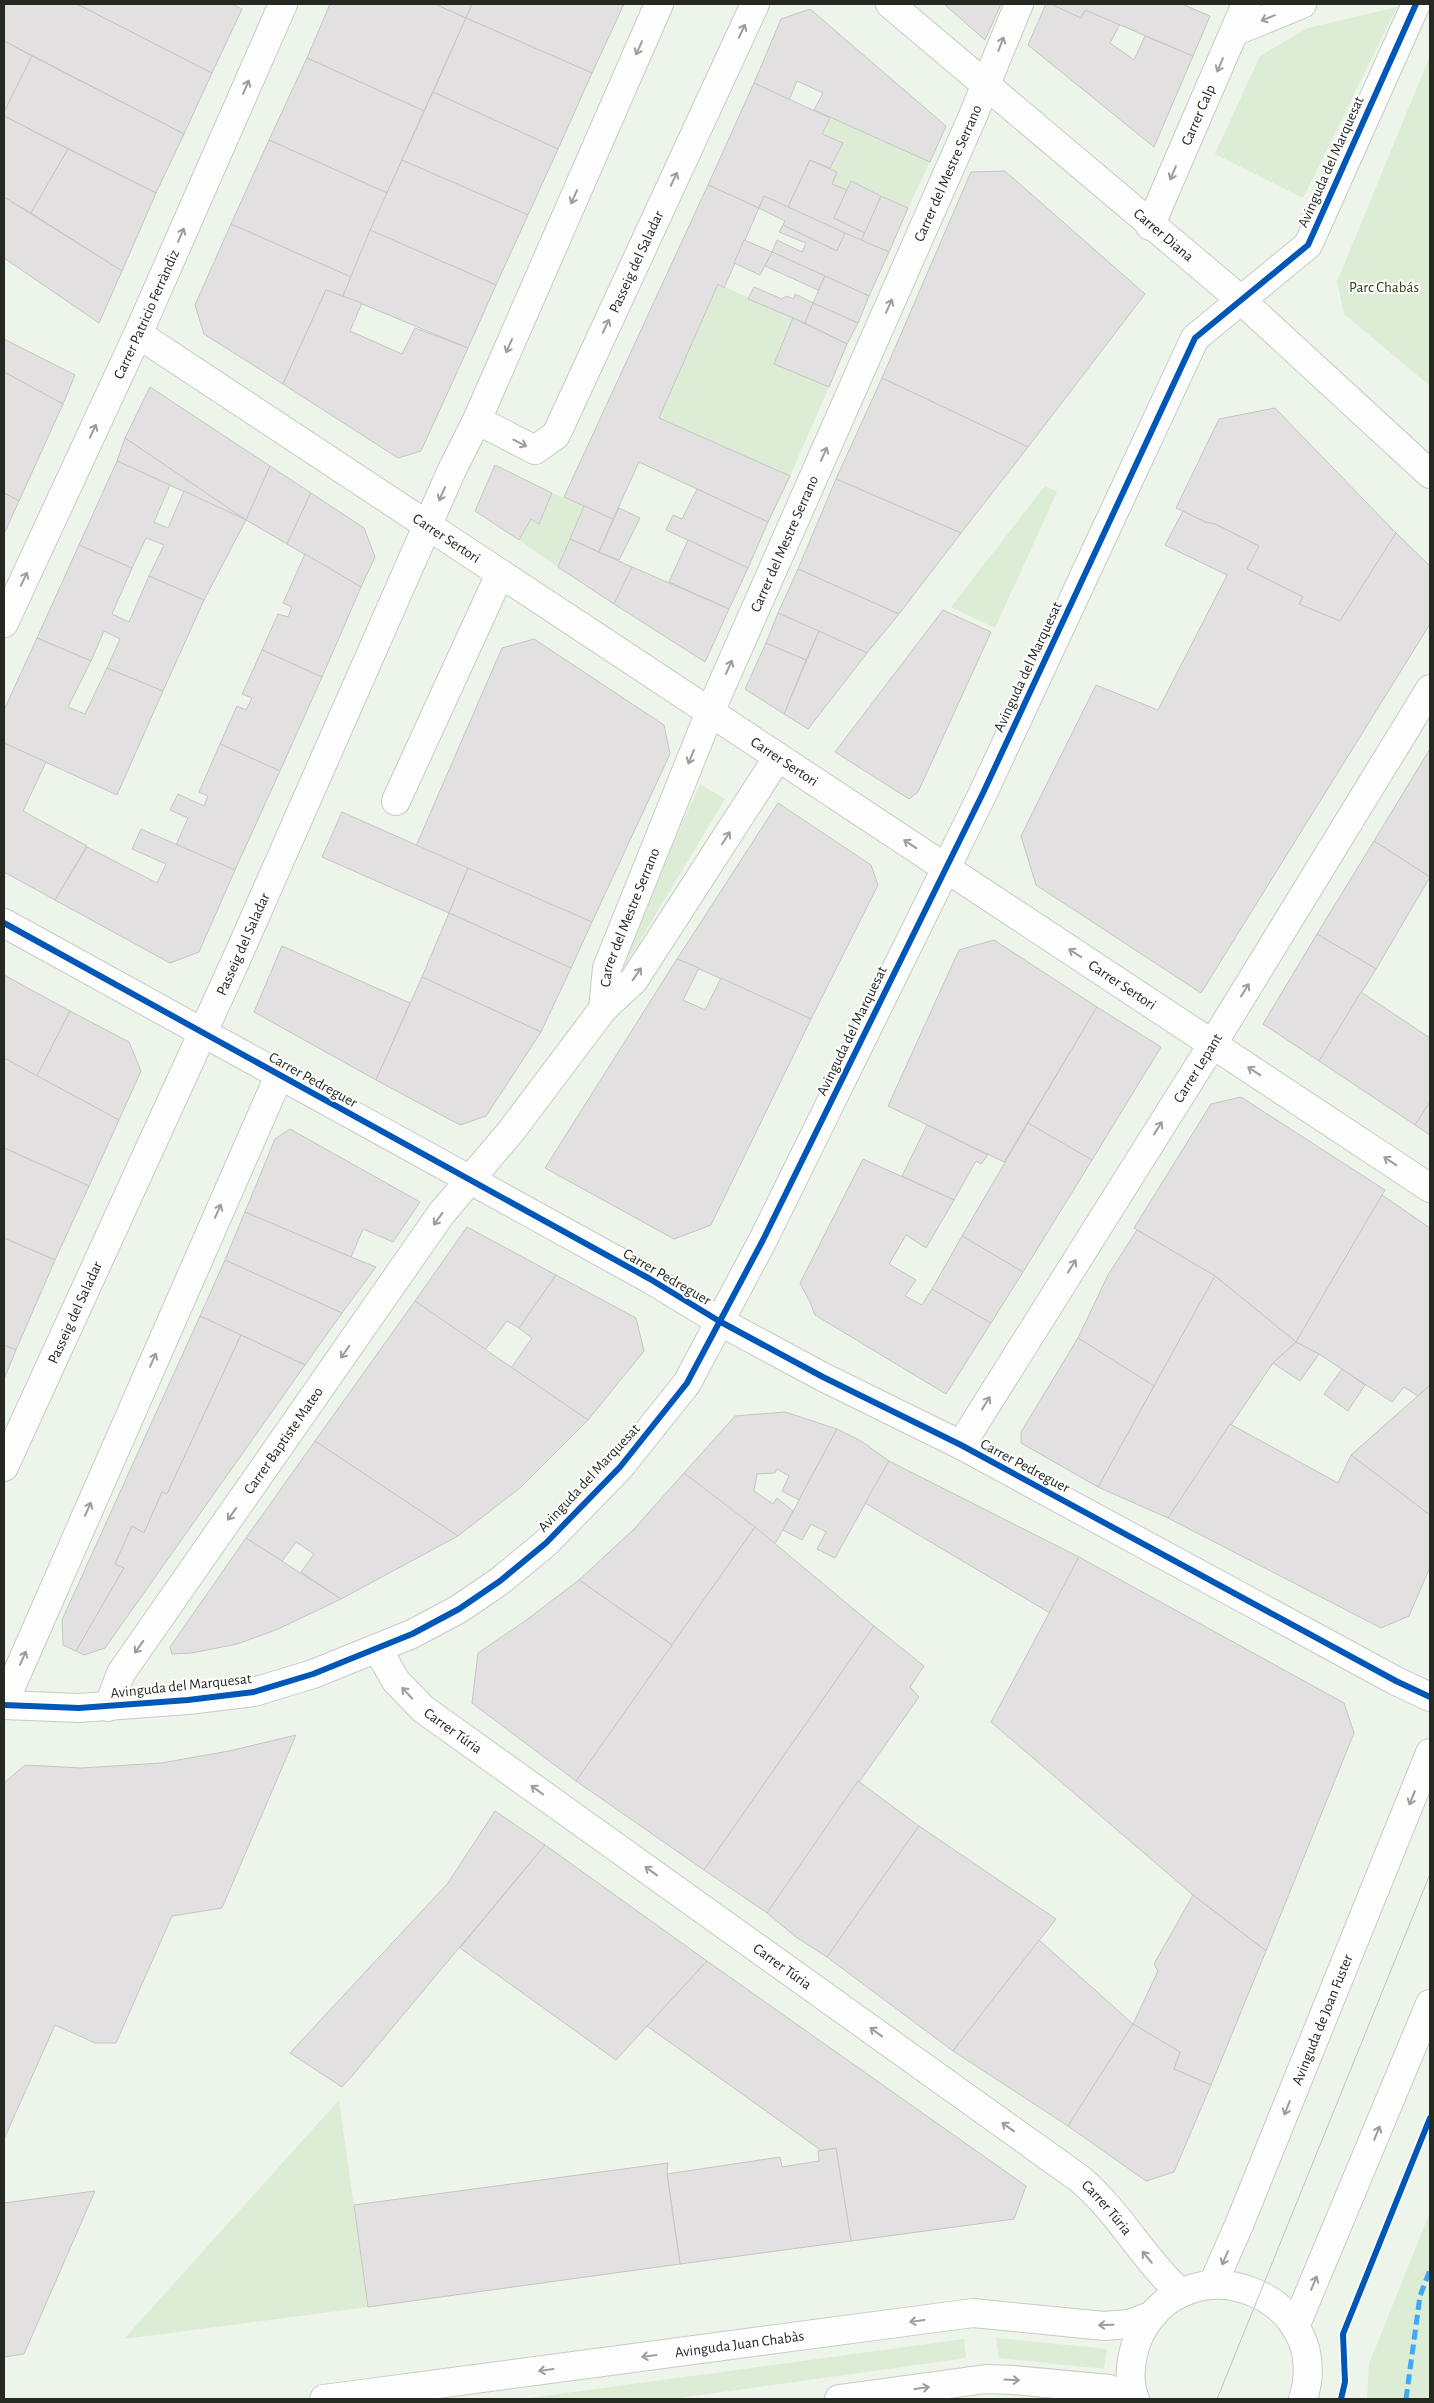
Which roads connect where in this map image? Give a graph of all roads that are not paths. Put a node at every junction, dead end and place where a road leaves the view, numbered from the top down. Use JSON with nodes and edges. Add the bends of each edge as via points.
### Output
{"nodes":[{"id":1,"x":283,"y":4,"type":"edge"},
{"id":2,"x":659,"y":4,"type":"edge"},
{"id":3,"x":755,"y":4,"type":"edge"},
{"id":4,"x":890,"y":4,"type":"edge"},
{"id":5,"x":1019,"y":4,"type":"edge"},
{"id":6,"x":1246,"y":4,"type":"edge"},
{"id":7,"x":1302,"y":4,"type":"edge"},
{"id":8,"x":1416,"y":4,"type":"edge"},
{"id":9,"x":1234,"y":32,"type":"junction"},
{"id":10,"x":986,"y":85,"type":"junction"},
{"id":11,"x":1150,"y":226,"type":"junction"},
{"id":12,"x":1241,"y":300,"type":"junction"},
{"id":13,"x":138,"y":334,"type":"junction"},
{"id":14,"x":477,"y":420,"type":"junction"},
{"id":15,"x":1430,"y":474,"type":"edge"},
{"id":16,"x":428,"y":526,"type":"junction"},
{"id":17,"x":500,"y":574,"type":"junction"},
{"id":18,"x":4,"y":623,"type":"edge"},
{"id":19,"x":1430,"y":689,"type":"edge"},
{"id":20,"x":710,"y":712,"type":"junction"},
{"id":21,"x":778,"y":757,"type":"junction"},
{"id":22,"x":396,"y":801,"type":"dead end"},
{"id":23,"x":946,"y":868,"type":"junction"},
{"id":24,"x":4,"y":923,"type":"edge"},
{"id":25,"x":603,"y":1009,"type":"junction"},
{"id":26,"x":202,"y":1033,"type":"junction"},
{"id":27,"x":1212,"y":1045,"type":"junction"},
{"id":28,"x":279,"y":1076,"type":"junction"},
{"id":29,"x":468,"y":1180,"type":"junction"},
{"id":30,"x":1430,"y":1188,"type":"edge"},
{"id":31,"x":719,"y":1321,"type":"junction"},
{"id":32,"x":961,"y":1445,"type":"junction"},
{"id":33,"x":4,"y":1467,"type":"edge"},
{"id":34,"x":377,"y":1648,"type":"junction"},
{"id":35,"x":1430,"y":1697,"type":"edge"},
{"id":36,"x":4,"y":1704,"type":"edge"},
{"id":37,"x":108,"y":1707,"type":"junction"},
{"id":38,"x":1430,"y":1753,"type":"edge"},
{"id":39,"x":1430,"y":2004,"type":"edge"},
{"id":40,"x":1213,"y":2284,"type":"junction"},
{"id":41,"x":1181,"y":2293,"type":"junction"},
{"id":42,"x":1153,"y":2314,"type":"junction"},
{"id":43,"x":1295,"y":2327,"type":"junction"},
{"id":44,"x":324,"y":2399,"type":"edge"},
{"id":45,"x":839,"y":2399,"type":"edge"},
{"id":46,"x":1123,"y":2399,"type":"edge"},
{"id":47,"x":1134,"y":2399,"type":"edge"},
{"id":48,"x":1303,"y":2399,"type":"edge"}],
"edges":[{"from":13,"to":1,"type":"street","name":"Carrer Patricio Ferràndiz","one_way":true},
{"from":2,"to":14,"type":"street","name":"Passeig del Saladar","one_way":true},
{"from":14,"to":3,"type":"street","name":"Passeig del Saladar","one_way":true,"via":[[535,450],[556,435]]},
{"from":4,"to":10,"type":"street","name":"Carrer Diana"},
{"from":10,"to":5,"type":"street","name":"Carrer del Mestre Serrano","one_way":true},
{"from":6,"to":9,"type":"street","name":"Carrer Calp"},
{"from":7,"to":9,"type":"street","one_way":true},
{"from":8,"to":12,"type":"street","name":"Avinguda del Marquesat","via":[[1308,245]]},
{"from":9,"to":11,"type":"street","name":"Carrer Calp","one_way":true},
{"from":10,"to":11,"type":"street","name":"Carrer Diana"},
{"from":20,"to":10,"type":"street","name":"Carrer del Mestre Serrano","one_way":true},
{"from":11,"to":12,"type":"street","name":"Carrer Diana"},
{"from":12,"to":15,"type":"street","name":"Carrer Diana"},
{"from":12,"to":23,"type":"street","name":"Avinguda del Marquesat","via":[[1195,338]]},
{"from":13,"to":16,"type":"street","name":"Carrer Sertori"},
{"from":18,"to":13,"type":"street","name":"Carrer Patricio Ferràndiz","one_way":true},
{"from":14,"to":16,"type":"street","name":"Passeig del Saladar","one_way":true},
{"from":16,"to":17,"type":"street","name":"Carrer Sertori"},
{"from":16,"to":26,"type":"street","name":"Passeig del Saladar"},
{"from":17,"to":20,"type":"street","name":"Carrer Sertori"},
{"from":17,"to":22,"type":"street"},
{"from":27,"to":19,"type":"street","name":"Carrer Lepant","one_way":true},
{"from":20,"to":21,"type":"street","name":"Carrer Sertori"},
{"from":20,"to":25,"type":"street","name":"Carrer del Mestre Serrano","one_way":true,"via":[[607,968]]},
{"from":23,"to":21,"type":"street","name":"Carrer Sertori","one_way":true},
{"from":25,"to":21,"type":"street","name":"Carrer del Mestre Serrano","one_way":true,"via":[[634,980]]},
{"from":27,"to":23,"type":"street","name":"Carrer Sertori","one_way":true},
{"from":23,"to":31,"type":"street","name":"Avinguda del Marquesat","via":[[763,1240]]},
{"from":24,"to":26,"type":"street","name":"Carrer Pedreguer"},
{"from":25,"to":29,"type":"street","name":"Carrer del Mestre Serrano","via":[[512,1130]]},
{"from":26,"to":28,"type":"street","name":"Carrer Pedreguer"},
{"from":26,"to":33,"type":"street","name":"Passeig del Saladar"},
{"from":30,"to":27,"type":"street","name":"Carrer Sertori","one_way":true},
{"from":32,"to":27,"type":"street","name":"Carrer Lepant","one_way":true},
{"from":28,"to":29,"type":"street","name":"Carrer Pedreguer"},
{"from":36,"to":28,"type":"street","one_way":true},
{"from":29,"to":31,"type":"street","name":"Carrer Pedreguer","via":[[650,1279]]},
{"from":29,"to":37,"type":"street","name":"Carrer Baptiste Mateo","one_way":true,"via":[[441,1214],[121,1673]]},
{"from":31,"to":32,"type":"street","name":"Carrer Pedreguer"},
{"from":31,"to":34,"type":"street","name":"Avinguda del Marquesat","via":[[687,1383],[657,1422],[620,1467],[546,1543],[459,1609]]},
{"from":32,"to":35,"type":"street","name":"Carrer Pedreguer"},
{"from":34,"to":37,"type":"street","name":"Avinguda del Marquesat","via":[[313,1674],[254,1692]]},
{"from":41,"to":34,"type":"street","name":"Carrer Túria","one_way":true,"via":[[1144,2254],[1095,2192],[1080,2179],[423,1709],[396,1681]]},
{"from":36,"to":37,"type":"street","name":"Avinguda del Marquesat"},
{"from":38,"to":40,"type":"street","name":"Avinguda de Joan Fuster","one_way":true},
{"from":43,"to":39,"type":"street","one_way":true},
{"from":40,"to":41,"type":"street"},
{"from":40,"to":43,"type":"street","via":[[1260,2293],[1286,2314]]},
{"from":41,"to":42,"type":"street"},
{"from":42,"to":44,"type":"street","name":"Avinguda Juan Chabàs","one_way":true,"via":[[1129,2324],[1104,2326],[973,2313]]},
{"from":42,"to":47,"type":"street","via":[[1132,2356]]},
{"from":43,"to":48,"type":"street","via":[[1308,2367]]},
{"from":45,"to":46,"type":"street","one_way":true,"via":[[986,2379],[1109,2389]]}]}
